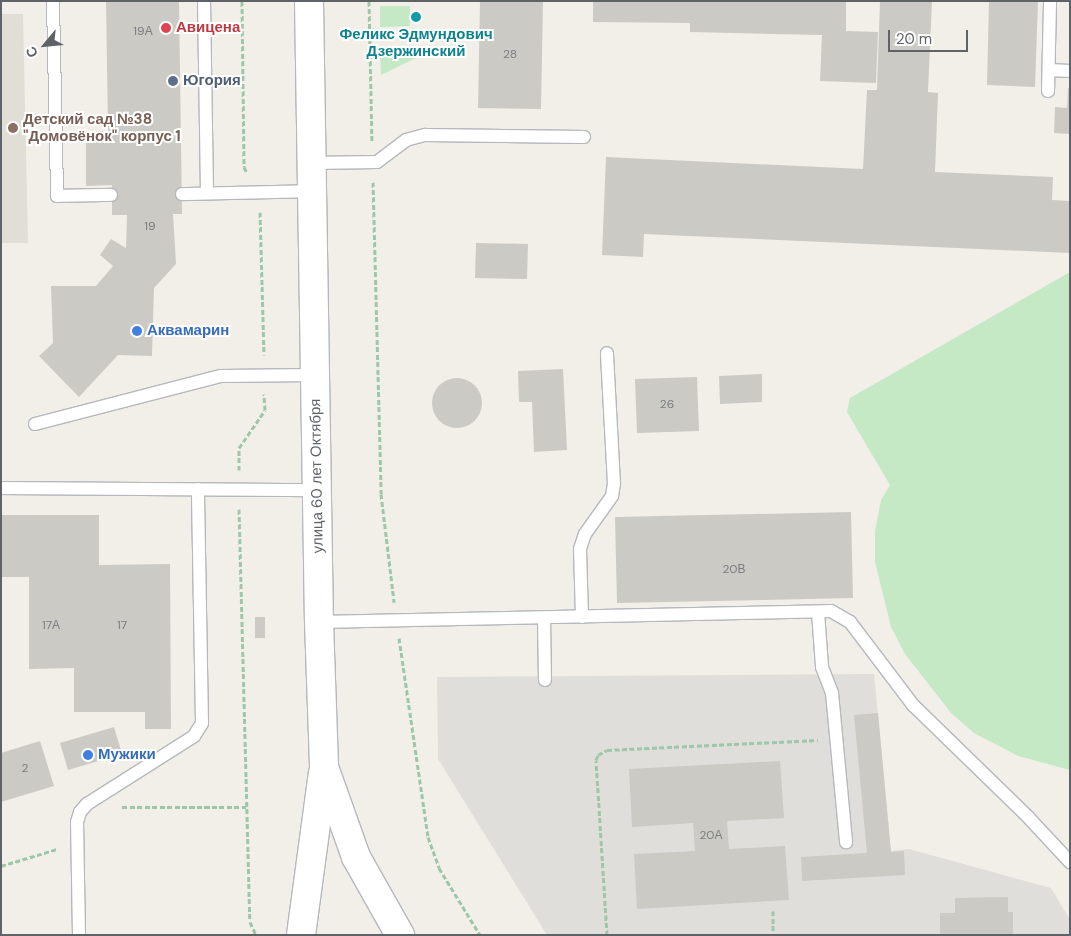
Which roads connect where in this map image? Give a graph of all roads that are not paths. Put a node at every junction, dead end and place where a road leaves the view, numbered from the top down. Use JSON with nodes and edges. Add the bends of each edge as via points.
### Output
{"nodes":[{"id":1,"x":53,"y":1,"type":"edge"},
{"id":2,"x":204,"y":1,"type":"edge"},
{"id":3,"x":309,"y":1,"type":"edge"},
{"id":4,"x":1050,"y":1,"type":"edge"},
{"id":5,"x":1049,"y":70,"type":"junction"},
{"id":6,"x":1070,"y":70,"type":"edge"},
{"id":7,"x":1048,"y":91,"type":"dead end"},
{"id":8,"x":584,"y":137,"type":"dead end"},
{"id":9,"x":311,"y":163,"type":"junction"},
{"id":10,"x":312,"y":191,"type":"junction"},
{"id":11,"x":206,"y":193,"type":"junction"},
{"id":12,"x":182,"y":194,"type":"dead end"},
{"id":13,"x":111,"y":196,"type":"dead end"},
{"id":14,"x":607,"y":352,"type":"dead end"},
{"id":15,"x":315,"y":375,"type":"junction"},
{"id":16,"x":35,"y":424,"type":"dead end"},
{"id":17,"x":1,"y":488,"type":"edge"},
{"id":18,"x":198,"y":489,"type":"junction"},
{"id":19,"x":317,"y":490,"type":"junction"},
{"id":20,"x":818,"y":612,"type":"junction"},
{"id":21,"x":582,"y":617,"type":"junction"},
{"id":22,"x":544,"y":618,"type":"junction"},
{"id":23,"x":319,"y":622,"type":"junction"},
{"id":24,"x":545,"y":680,"type":"dead end"},
{"id":25,"x":324,"y":767,"type":"junction"},
{"id":26,"x":846,"y":842,"type":"dead end"},
{"id":27,"x":1070,"y":862,"type":"edge"},
{"id":28,"x":396,"y":933,"type":"edge"},
{"id":29,"x":79,"y":935,"type":"edge"},
{"id":30,"x":301,"y":935,"type":"edge"}],
"edges":[{"from":1,"to":13,"type":"lane","via":[[57,196]]},
{"from":2,"to":11,"type":"lane"},
{"from":3,"to":9,"type":"main road","name":"улица 60 лет Октября"},
{"from":4,"to":5,"type":"lane"},
{"from":5,"to":6,"type":"lane"},
{"from":5,"to":7,"type":"lane"},
{"from":8,"to":9,"type":"lane","via":[[425,134],[406,140],[377,162]]},
{"from":9,"to":10,"type":"main road","name":"улица 60 лет Октября"},
{"from":10,"to":11,"type":"lane"},
{"from":10,"to":15,"type":"main road","name":"улица 60 лет Октября"},
{"from":11,"to":12,"type":"lane"},
{"from":14,"to":21,"type":"lane","via":[[614,484],[612,496],[585,534],[580,549]]},
{"from":15,"to":16,"type":"lane","via":[[212,378]]},
{"from":15,"to":19,"type":"main road","name":"улица 60 лет Октября"},
{"from":17,"to":18,"type":"lane"},
{"from":18,"to":19,"type":"lane"},
{"from":18,"to":29,"type":"lane","via":[[202,723],[194,736],[80,812],[77,822]]},
{"from":19,"to":23,"type":"main road","name":"улица 60 лет Октября"},
{"from":20,"to":21,"type":"lane"},
{"from":20,"to":26,"type":"lane","via":[[822,667],[832,693]]},
{"from":20,"to":27,"type":"lane","via":[[831,611],[850,622],[913,705]]},
{"from":21,"to":22,"type":"lane"},
{"from":22,"to":23,"type":"lane"},
{"from":22,"to":24,"type":"lane"},
{"from":23,"to":25,"type":"main road","name":"улица 60 лет Октября"},
{"from":25,"to":28,"type":"main road","name":"улица 60 лет Октября","via":[[356,857]]},
{"from":25,"to":30,"type":"main road"}]}
